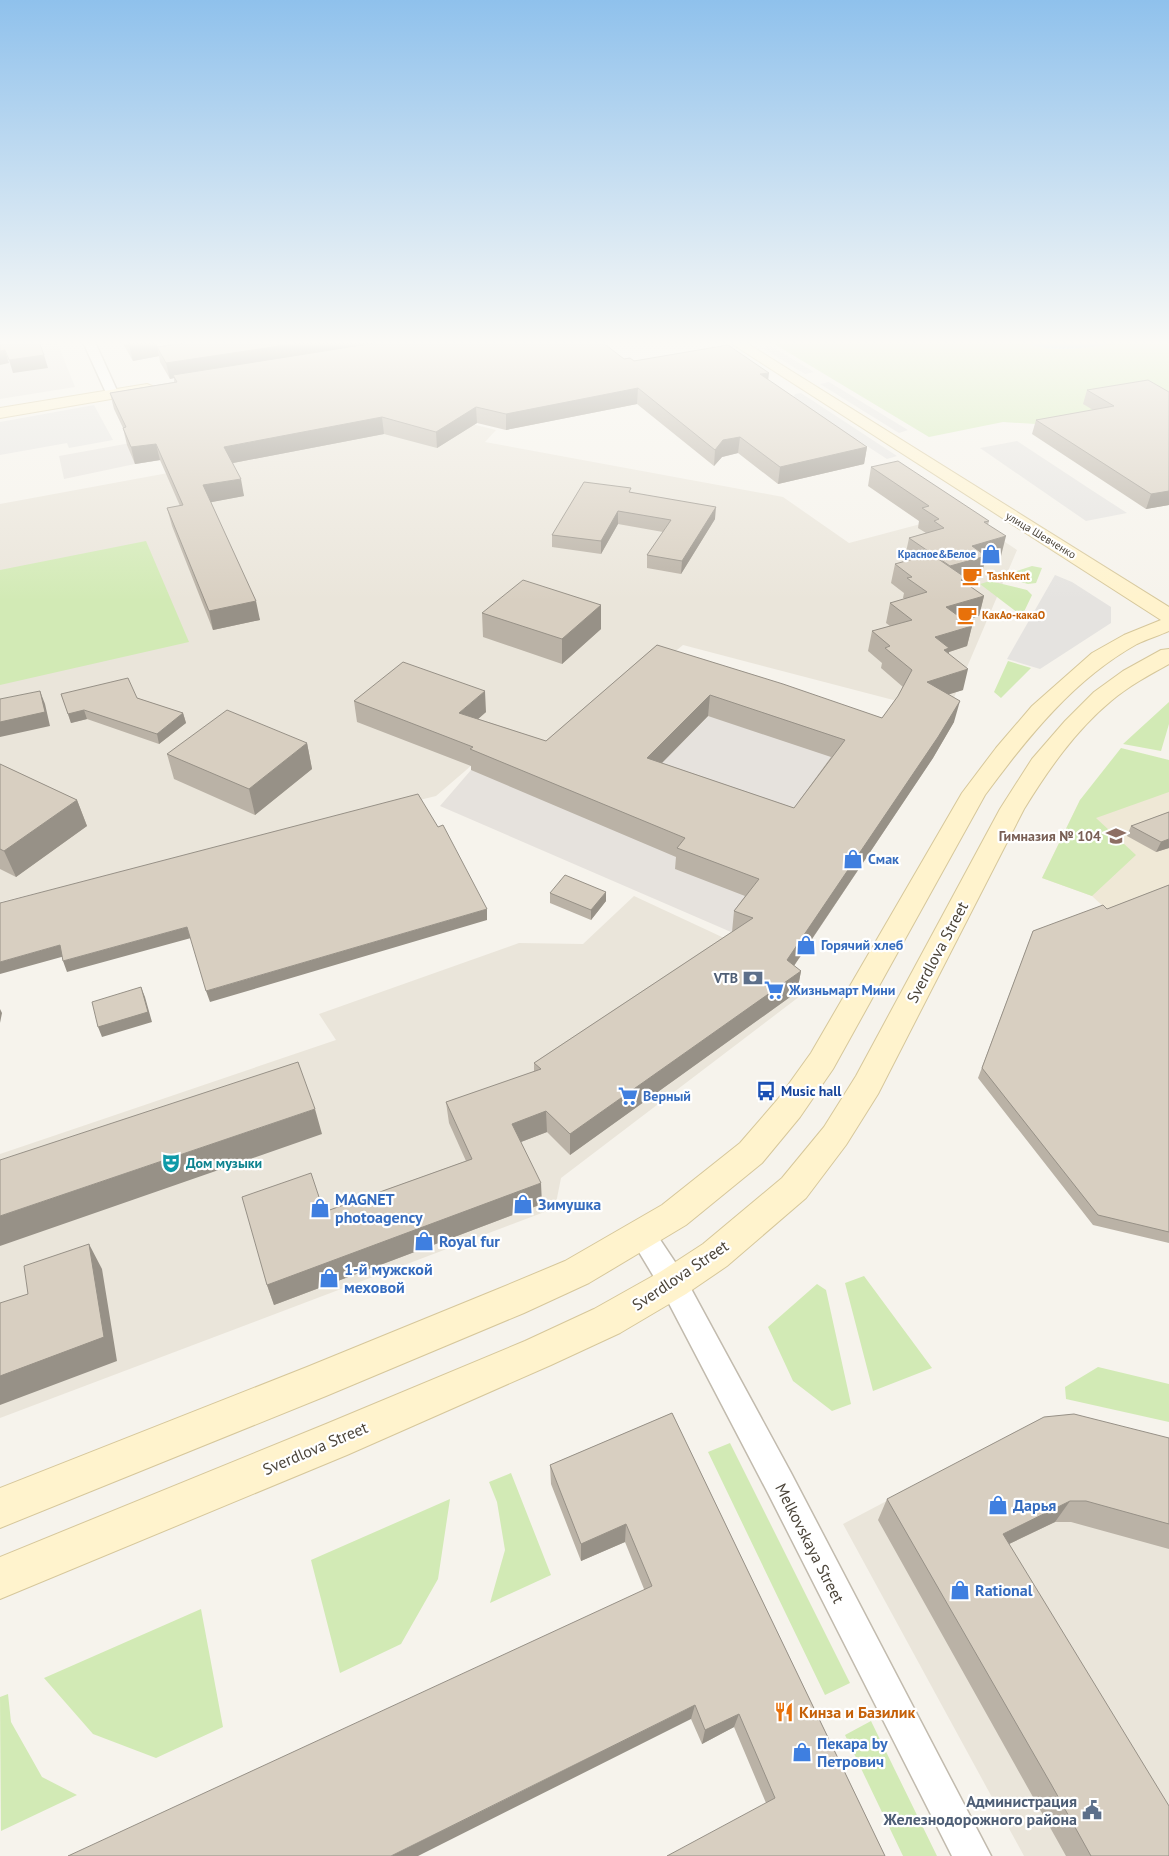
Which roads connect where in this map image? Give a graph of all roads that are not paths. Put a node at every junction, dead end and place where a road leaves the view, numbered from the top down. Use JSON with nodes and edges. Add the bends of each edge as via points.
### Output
{"nodes":[{"id":1,"x":873,"y":429,"type":"edge"},
{"id":2,"x":1169,"y":616,"type":"edge"},
{"id":3,"x":1169,"y":624,"type":"edge"},
{"id":4,"x":1169,"y":655,"type":"edge"},
{"id":5,"x":642,"y":1234,"type":"junction"},
{"id":6,"x":673,"y":1283,"type":"junction"},
{"id":7,"x":0,"y":1508,"type":"edge"},
{"id":8,"x":0,"y":1578,"type":"edge"},
{"id":9,"x":972,"y":1856,"type":"edge"}],
"edges":[{"from":1,"to":2,"type":"main road","name":"улица Шевченко"},
{"from":3,"to":5,"type":"main road","via":[[1131,639],[1100,658],[1040,711],[974,793],[822,1061],[789,1108],[751,1153],[674,1215]]},
{"from":4,"to":6,"type":"main road","name":"Sverdlova Street","via":[[1102,697],[1040,764],[1012,809],[867,1085],[794,1188],[715,1255]]},
{"from":5,"to":6,"type":"street","name":"Melkovskaya Street"},
{"from":5,"to":7,"type":"main road","via":[[577,1272],[511,1301]]},
{"from":6,"to":8,"type":"main road","name":"Sverdlova Street","via":[[607,1321],[538,1353]]},
{"from":6,"to":9,"type":"street","name":"Melkovskaya Street"}]}
